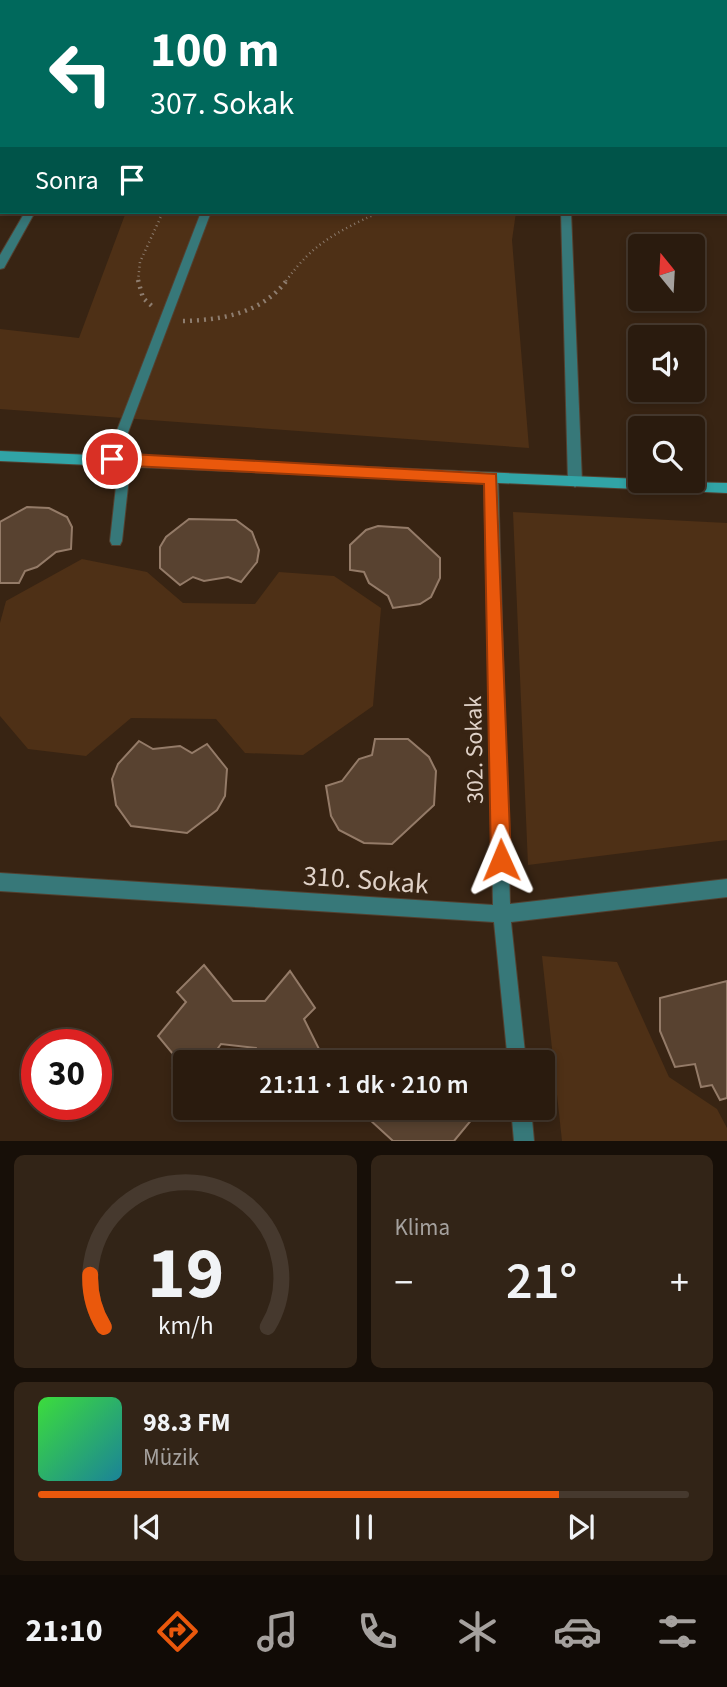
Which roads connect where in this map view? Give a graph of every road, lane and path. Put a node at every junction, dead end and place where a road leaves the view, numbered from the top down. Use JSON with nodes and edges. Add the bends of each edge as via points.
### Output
{"nodes":[{"id":1,"x":29,"y":214,"type":"edge"},
{"id":2,"x":162,"y":214,"type":"edge"},
{"id":3,"x":205,"y":214,"type":"edge"},
{"id":4,"x":375,"y":214,"type":"edge"},
{"id":5,"x":566,"y":214,"type":"edge"},
{"id":6,"x":0,"y":265,"type":"edge"},
{"id":7,"x":165,"y":316,"type":"junction"},
{"id":8,"x":0,"y":456,"type":"edge"},
{"id":9,"x":118,"y":459,"type":"junction"},
{"id":10,"x":491,"y":479,"type":"junction"},
{"id":11,"x":575,"y":482,"type":"junction"},
{"id":12,"x":727,"y":488,"type":"edge"},
{"id":13,"x":116,"y":541,"type":"dead end"},
{"id":14,"x":0,"y":882,"type":"edge"},
{"id":15,"x":727,"y":888,"type":"edge"},
{"id":16,"x":502,"y":914,"type":"junction"},
{"id":17,"x":516,"y":1050,"type":"edge"},
{"id":18,"x":522,"y":1120,"type":"edge"},
{"id":19,"x":524,"y":1141,"type":"edge"}],
"edges":[{"from":1,"to":6,"type":"street"},
{"from":2,"to":7,"type":"path","via":[[135,284],[141,300]]},
{"from":3,"to":7,"type":"lane"},
{"from":4,"to":7,"type":"path","via":[[314,247],[259,307],[206,320]]},
{"from":5,"to":11,"type":"street"},
{"from":7,"to":9,"type":"lane"},
{"from":8,"to":9,"type":"street"},
{"from":9,"to":10,"type":"street"},
{"from":9,"to":13,"type":"lane"},
{"from":10,"to":11,"type":"street"},
{"from":10,"to":16,"type":"street","name":"302. Sokak"},
{"from":11,"to":12,"type":"street"},
{"from":14,"to":16,"type":"street","name":"310. Sokak"},
{"from":15,"to":16,"type":"street","name":"310. Sokak"},
{"from":16,"to":17,"type":"street","name":"302. Sokak"},
{"from":18,"to":19,"type":"street"}]}
